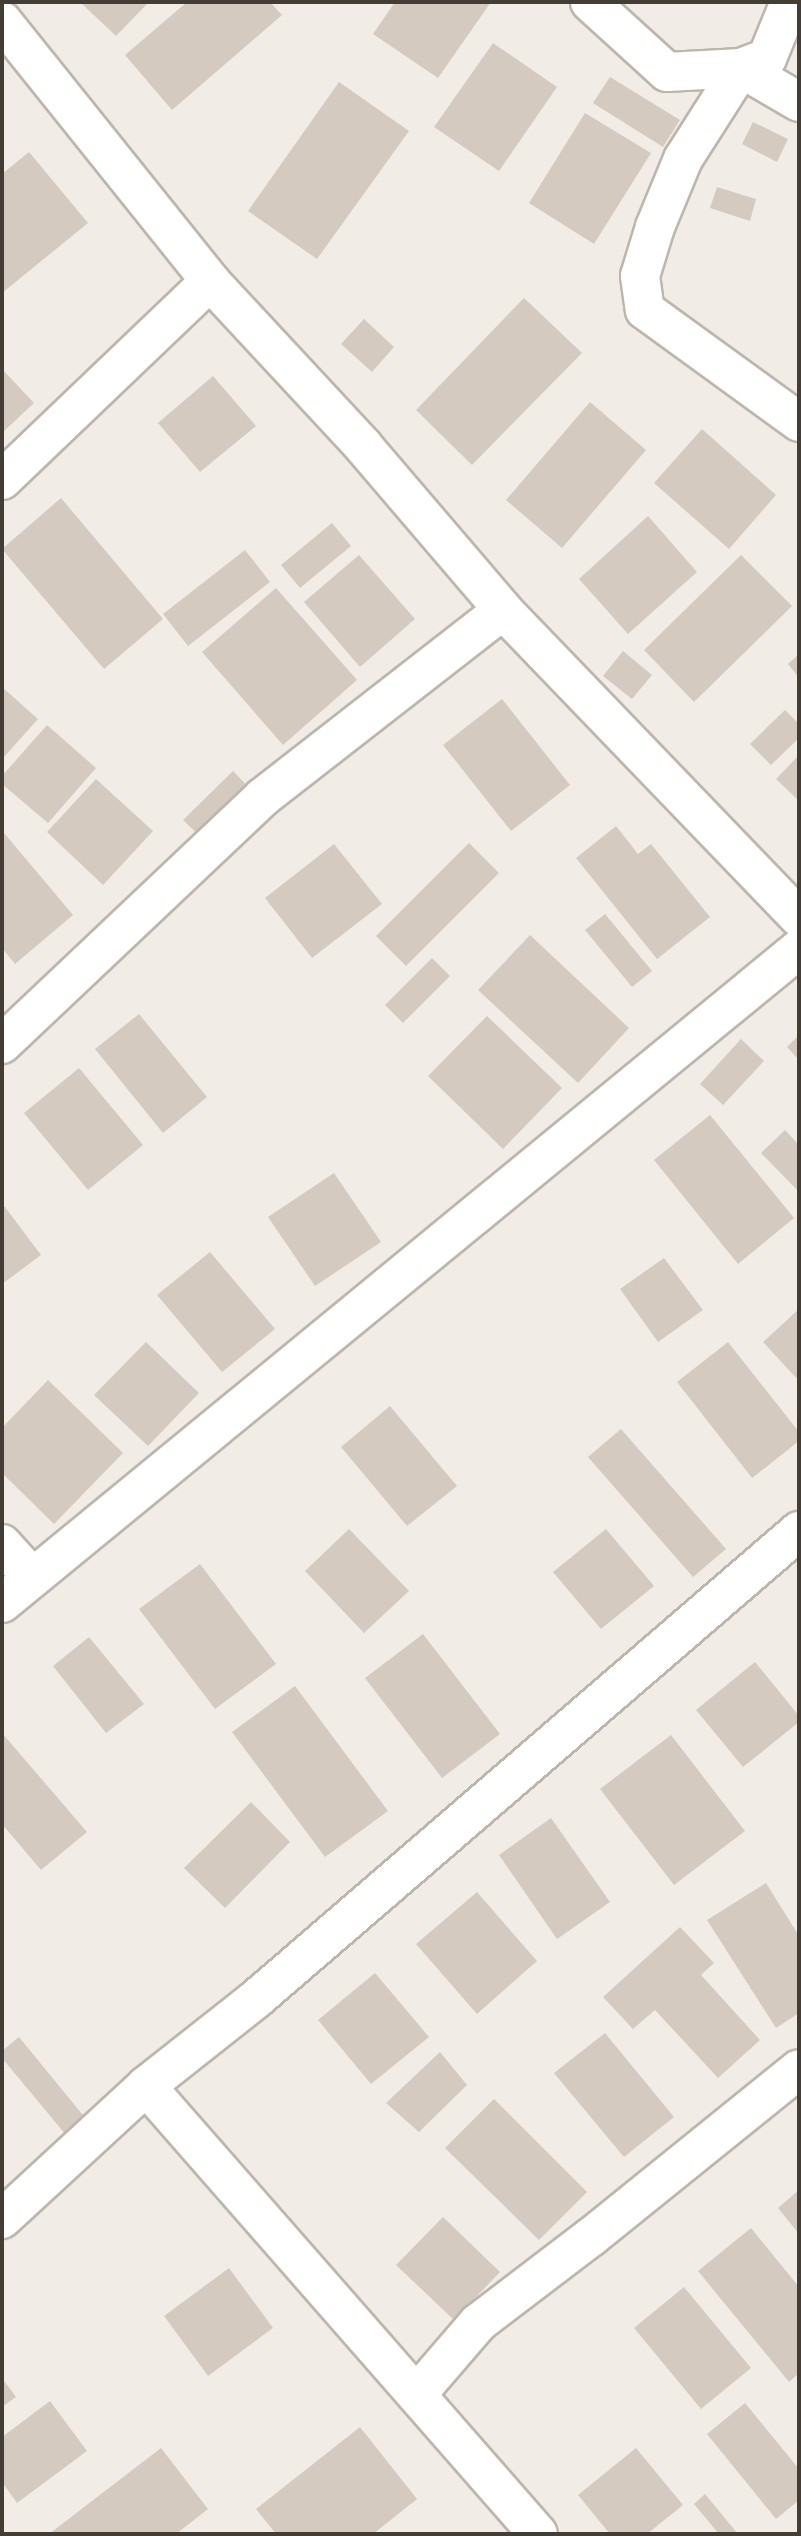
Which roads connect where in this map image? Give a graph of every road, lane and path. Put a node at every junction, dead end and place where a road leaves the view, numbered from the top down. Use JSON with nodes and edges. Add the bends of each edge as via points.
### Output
{"nodes":[{"id":1,"x":590,"y":2,"type":"edge"},
{"id":2,"x":790,"y":2,"type":"edge"},
{"id":3,"x":2,"y":21,"type":"edge"},
{"id":4,"x":741,"y":68,"type":"junction"},
{"id":5,"x":799,"y":102,"type":"edge"},
{"id":6,"x":210,"y":281,"type":"junction"},
{"id":7,"x":799,"y":422,"type":"edge"},
{"id":8,"x":2,"y":480,"type":"edge"},
{"id":9,"x":503,"y":610,"type":"junction"},
{"id":10,"x":799,"y":918,"type":"edge"},
{"id":11,"x":799,"y":949,"type":"edge"},
{"id":12,"x":2,"y":1044,"type":"edge"},
{"id":13,"x":799,"y":1531,"type":"edge"},
{"id":14,"x":2,"y":1544,"type":"edge"},
{"id":15,"x":31,"y":1576,"type":"junction"},
{"id":16,"x":2,"y":1603,"type":"edge"},
{"id":17,"x":799,"y":2069,"type":"edge"},
{"id":18,"x":146,"y":2086,"type":"junction"},
{"id":19,"x":2,"y":2220,"type":"edge"},
{"id":20,"x":417,"y":2394,"type":"junction"},
{"id":21,"x":538,"y":2534,"type":"edge"}],
"edges":[{"from":1,"to":4,"type":"street","via":[[667,72]]},
{"from":2,"to":4,"type":"street","via":[[767,58]]},
{"from":3,"to":6,"type":"street"},
{"from":4,"to":5,"type":"street"},
{"from":4,"to":7,"type":"street","via":[[683,159],[655,227],[640,276],[645,310]]},
{"from":6,"to":8,"type":"street"},
{"from":6,"to":9,"type":"street","via":[[364,447]]},
{"from":9,"to":10,"type":"street"},
{"from":9,"to":12,"type":"street","via":[[263,797]]},
{"from":11,"to":15,"type":"street"},
{"from":13,"to":18,"type":"street","via":[[256,1999]]},
{"from":14,"to":15,"type":"street"},
{"from":15,"to":16,"type":"street"},
{"from":17,"to":20,"type":"street","via":[[478,2323]]},
{"from":18,"to":19,"type":"street"},
{"from":18,"to":20,"type":"street"},
{"from":20,"to":21,"type":"street"}]}
